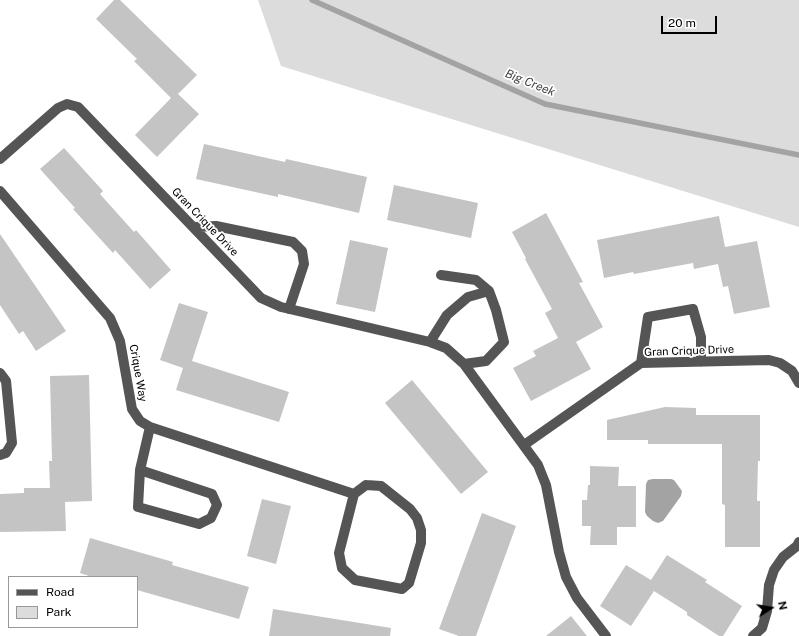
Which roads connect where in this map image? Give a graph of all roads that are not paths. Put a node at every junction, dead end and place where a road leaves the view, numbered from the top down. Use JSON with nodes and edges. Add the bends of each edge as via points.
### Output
{"nodes":[{"id":1,"x":0,"y":159,"type":"edge"},
{"id":2,"x":0,"y":191,"type":"edge"},
{"id":3,"x":194,"y":227,"type":"junction"},
{"id":4,"x":441,"y":275,"type":"dead end"},
{"id":5,"x":489,"y":291,"type":"junction"},
{"id":6,"x":289,"y":309,"type":"junction"},
{"id":7,"x":430,"y":342,"type":"junction"},
{"id":8,"x":701,"y":362,"type":"junction"},
{"id":9,"x":641,"y":363,"type":"junction"},
{"id":10,"x":464,"y":364,"type":"junction"},
{"id":11,"x":0,"y":373,"type":"edge"},
{"id":12,"x":799,"y":383,"type":"edge"},
{"id":13,"x":150,"y":427,"type":"junction"},
{"id":14,"x":524,"y":445,"type":"junction"},
{"id":15,"x":0,"y":456,"type":"edge"},
{"id":16,"x":140,"y":470,"type":"junction"},
{"id":17,"x":354,"y":494,"type":"junction"},
{"id":18,"x":799,"y":542,"type":"edge"},
{"id":19,"x":606,"y":636,"type":"edge"},
{"id":20,"x":753,"y":636,"type":"edge"}],
"edges":[{"from":1,"to":3,"type":"street","name":"Gran Crique Drive","via":[[58,108],[67,104],[78,107]]},
{"from":2,"to":13,"type":"street","name":"Crique Way","via":[[110,318],[120,341],[132,409],[140,421]]},
{"from":3,"to":6,"type":"street","name":"Gran Crique Drive","via":[[261,298]]},
{"from":3,"to":6,"type":"street","via":[[216,226],[293,242],[302,251],[304,264]]},
{"from":4,"to":5,"type":"street","via":[[476,280]]},
{"from":5,"to":7,"type":"street","via":[[468,298],[447,315]]},
{"from":5,"to":10,"type":"street","via":[[504,342],[486,360]]},
{"from":6,"to":7,"type":"street","name":"Gran Crique Drive"},
{"from":7,"to":10,"type":"street","name":"Gran Crique Drive","via":[[446,348]]},
{"from":8,"to":9,"type":"street","name":"Gran Crique Drive"},
{"from":8,"to":9,"type":"street","via":[[701,337],[693,309],[648,317]]},
{"from":8,"to":12,"type":"street","name":"Gran Crique Drive","via":[[770,360],[792,371]]},
{"from":9,"to":14,"type":"street","name":"Gran Crique Drive"},
{"from":10,"to":14,"type":"street","name":"Gran Crique Drive"},
{"from":11,"to":15,"type":"street","via":[[6,381],[12,443],[6,453]]},
{"from":13,"to":16,"type":"street"},
{"from":13,"to":17,"type":"street","name":"Crique Way"},
{"from":14,"to":19,"type":"street","name":"Gran Crique Drive","via":[[538,465],[546,485],[566,577],[577,598]]},
{"from":16,"to":16,"type":"street","via":[[138,507],[199,524],[211,518],[217,504],[212,494]]},
{"from":17,"to":17,"type":"street","via":[[366,485],[381,486],[410,509],[417,518],[421,530],[421,543],[409,583],[402,589],[355,580],[342,568],[339,553]]},
{"from":18,"to":20,"type":"street","via":[[774,570],[762,628]]}]}
